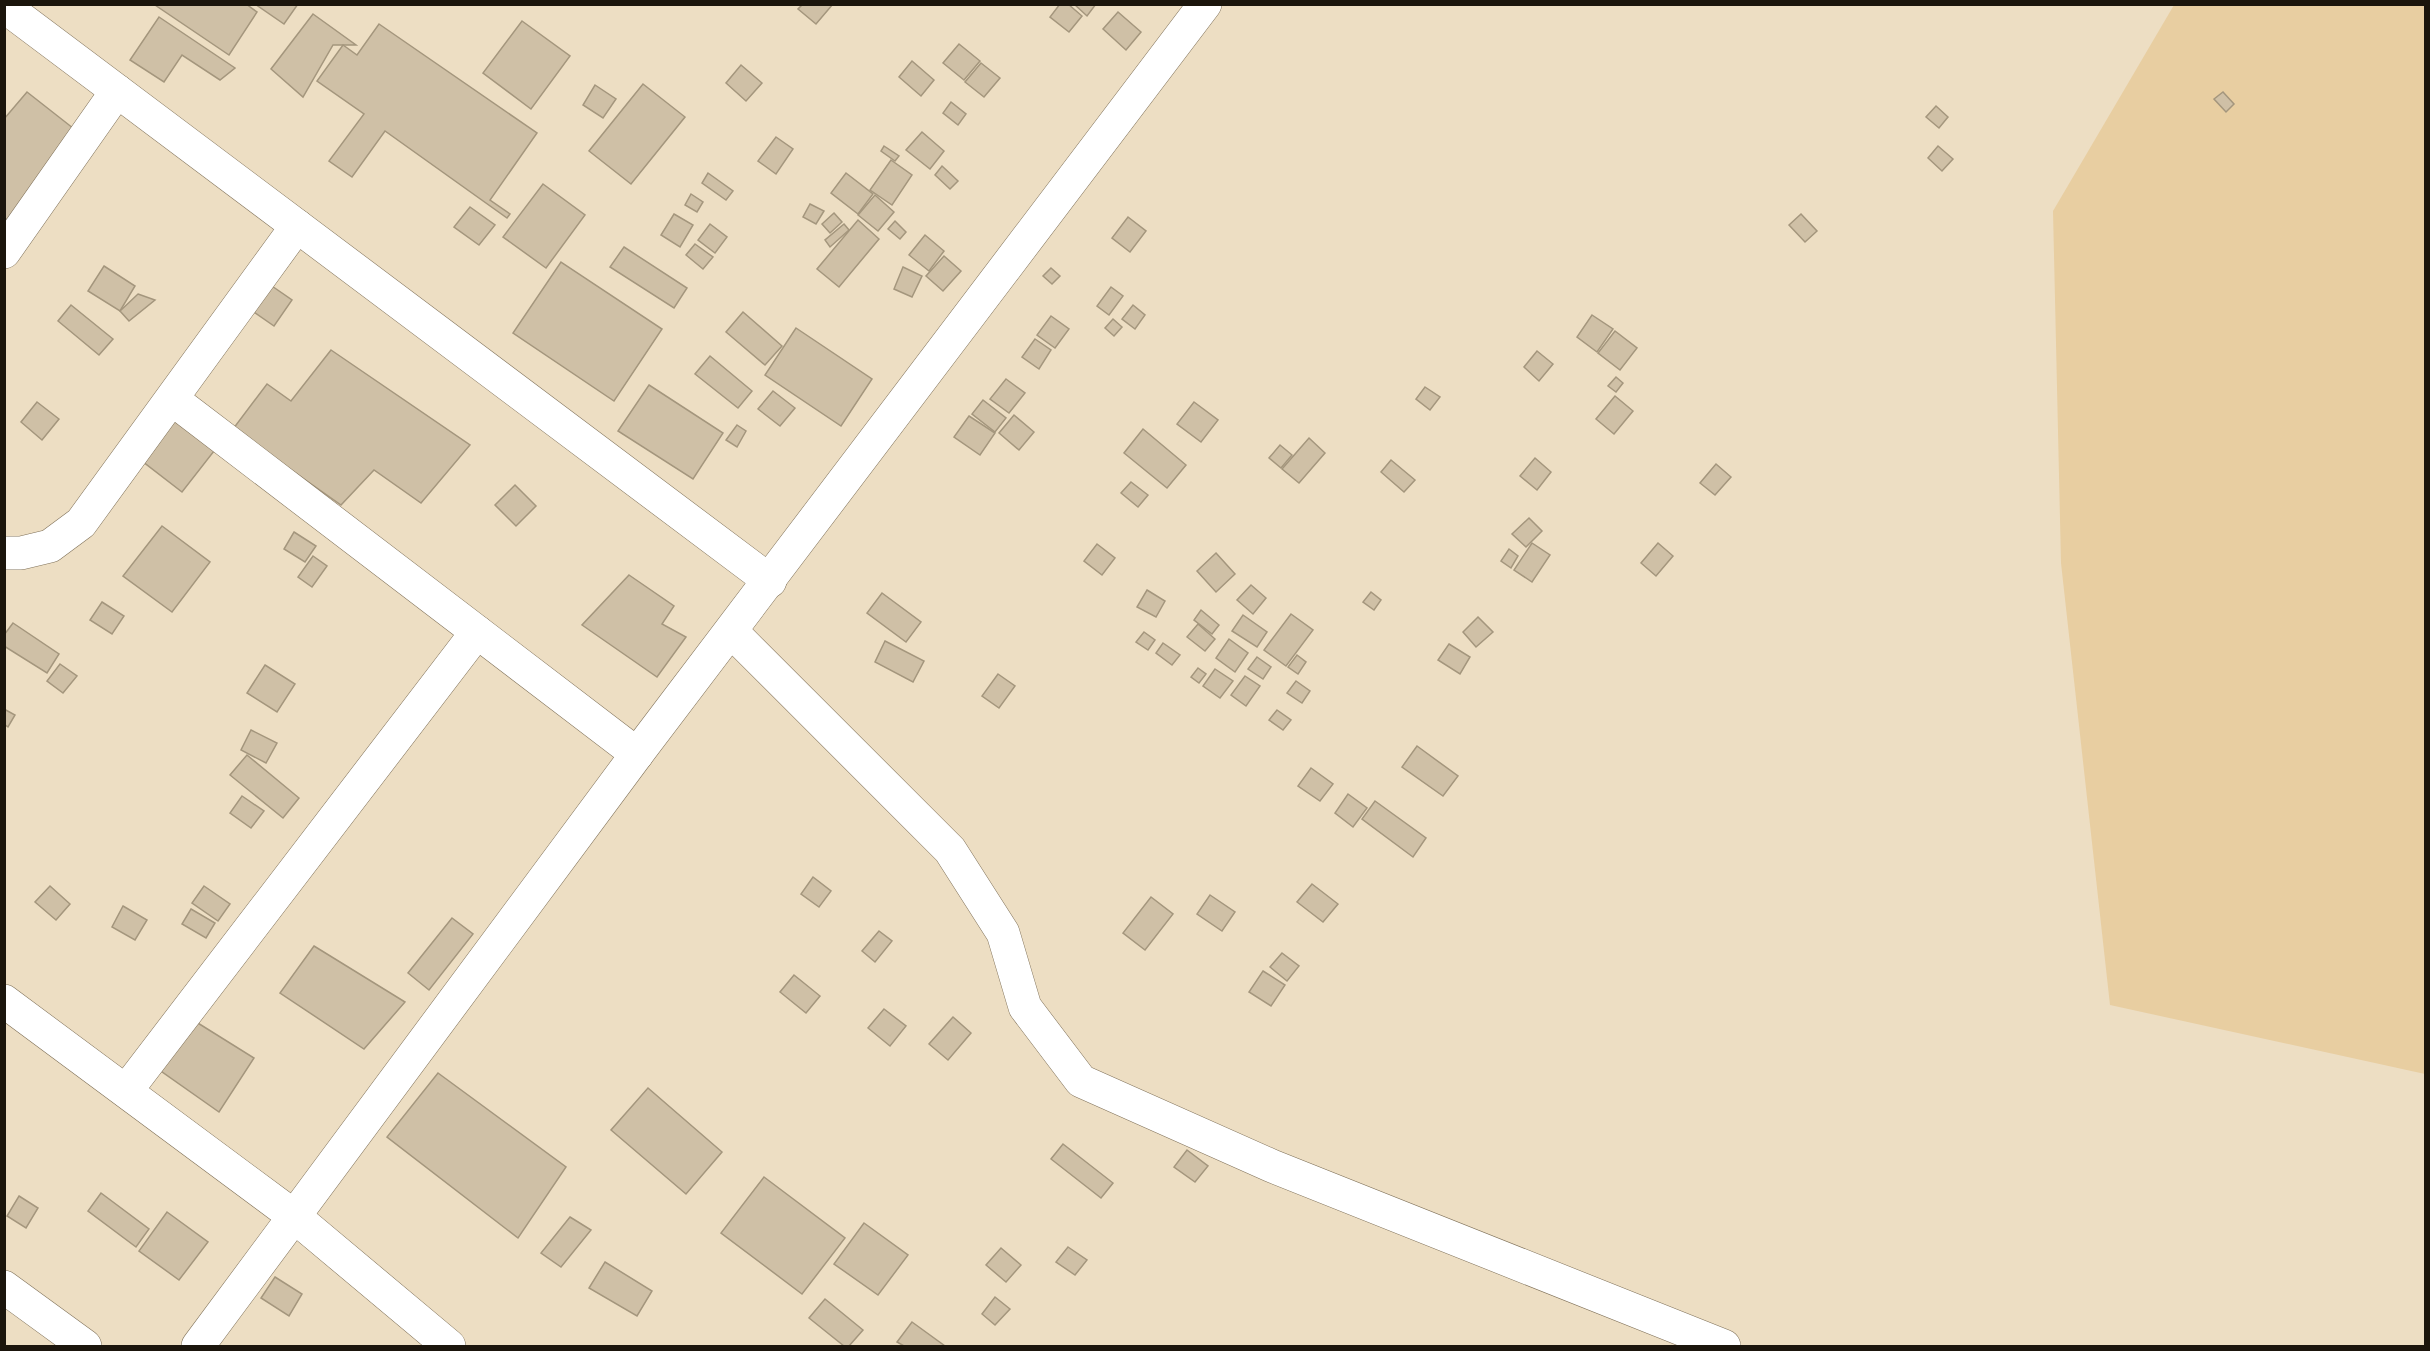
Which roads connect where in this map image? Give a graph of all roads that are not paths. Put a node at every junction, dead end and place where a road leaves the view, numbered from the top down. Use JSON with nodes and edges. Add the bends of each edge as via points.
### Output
{"nodes":[{"id":1,"x":1205,"y":4,"type":"edge"},
{"id":2,"x":4,"y":6,"type":"edge"},
{"id":3,"x":117,"y":91,"type":"junction"},
{"id":4,"x":297,"y":226,"type":"junction"},
{"id":5,"x":4,"y":252,"type":"edge"},
{"id":6,"x":171,"y":399,"type":"junction"},
{"id":7,"x":4,"y":554,"type":"edge"},
{"id":8,"x":770,"y":582,"type":"junction"},
{"id":9,"x":477,"y":632,"type":"junction"},
{"id":10,"x":732,"y":632,"type":"junction"},
{"id":11,"x":638,"y":754,"type":"junction"},
{"id":12,"x":4,"y":1001,"type":"edge"},
{"id":13,"x":126,"y":1091,"type":"junction"},
{"id":14,"x":295,"y":1217,"type":"junction"},
{"id":15,"x":4,"y":1287,"type":"edge"},
{"id":16,"x":85,"y":1347,"type":"edge"},
{"id":17,"x":198,"y":1347,"type":"edge"},
{"id":18,"x":450,"y":1347,"type":"edge"},
{"id":19,"x":1724,"y":1347,"type":"edge"}],
"edges":[{"from":1,"to":8,"type":"street"},
{"from":2,"to":3,"type":"street"},
{"from":3,"to":4,"type":"street"},
{"from":3,"to":5,"type":"street"},
{"from":4,"to":6,"type":"street"},
{"from":4,"to":8,"type":"street"},
{"from":6,"to":7,"type":"street","via":[[81,523],[50,546]]},
{"from":6,"to":9,"type":"street"},
{"from":8,"to":10,"type":"street"},
{"from":9,"to":11,"type":"street"},
{"from":9,"to":13,"type":"street"},
{"from":10,"to":11,"type":"street"},
{"from":10,"to":19,"type":"street","via":[[950,850],[1003,933],[1025,1007],[1081,1081],[1272,1166]]},
{"from":11,"to":14,"type":"street"},
{"from":12,"to":13,"type":"street"},
{"from":13,"to":14,"type":"street"},
{"from":14,"to":17,"type":"street"},
{"from":14,"to":18,"type":"street"},
{"from":15,"to":16,"type":"street"}]}
